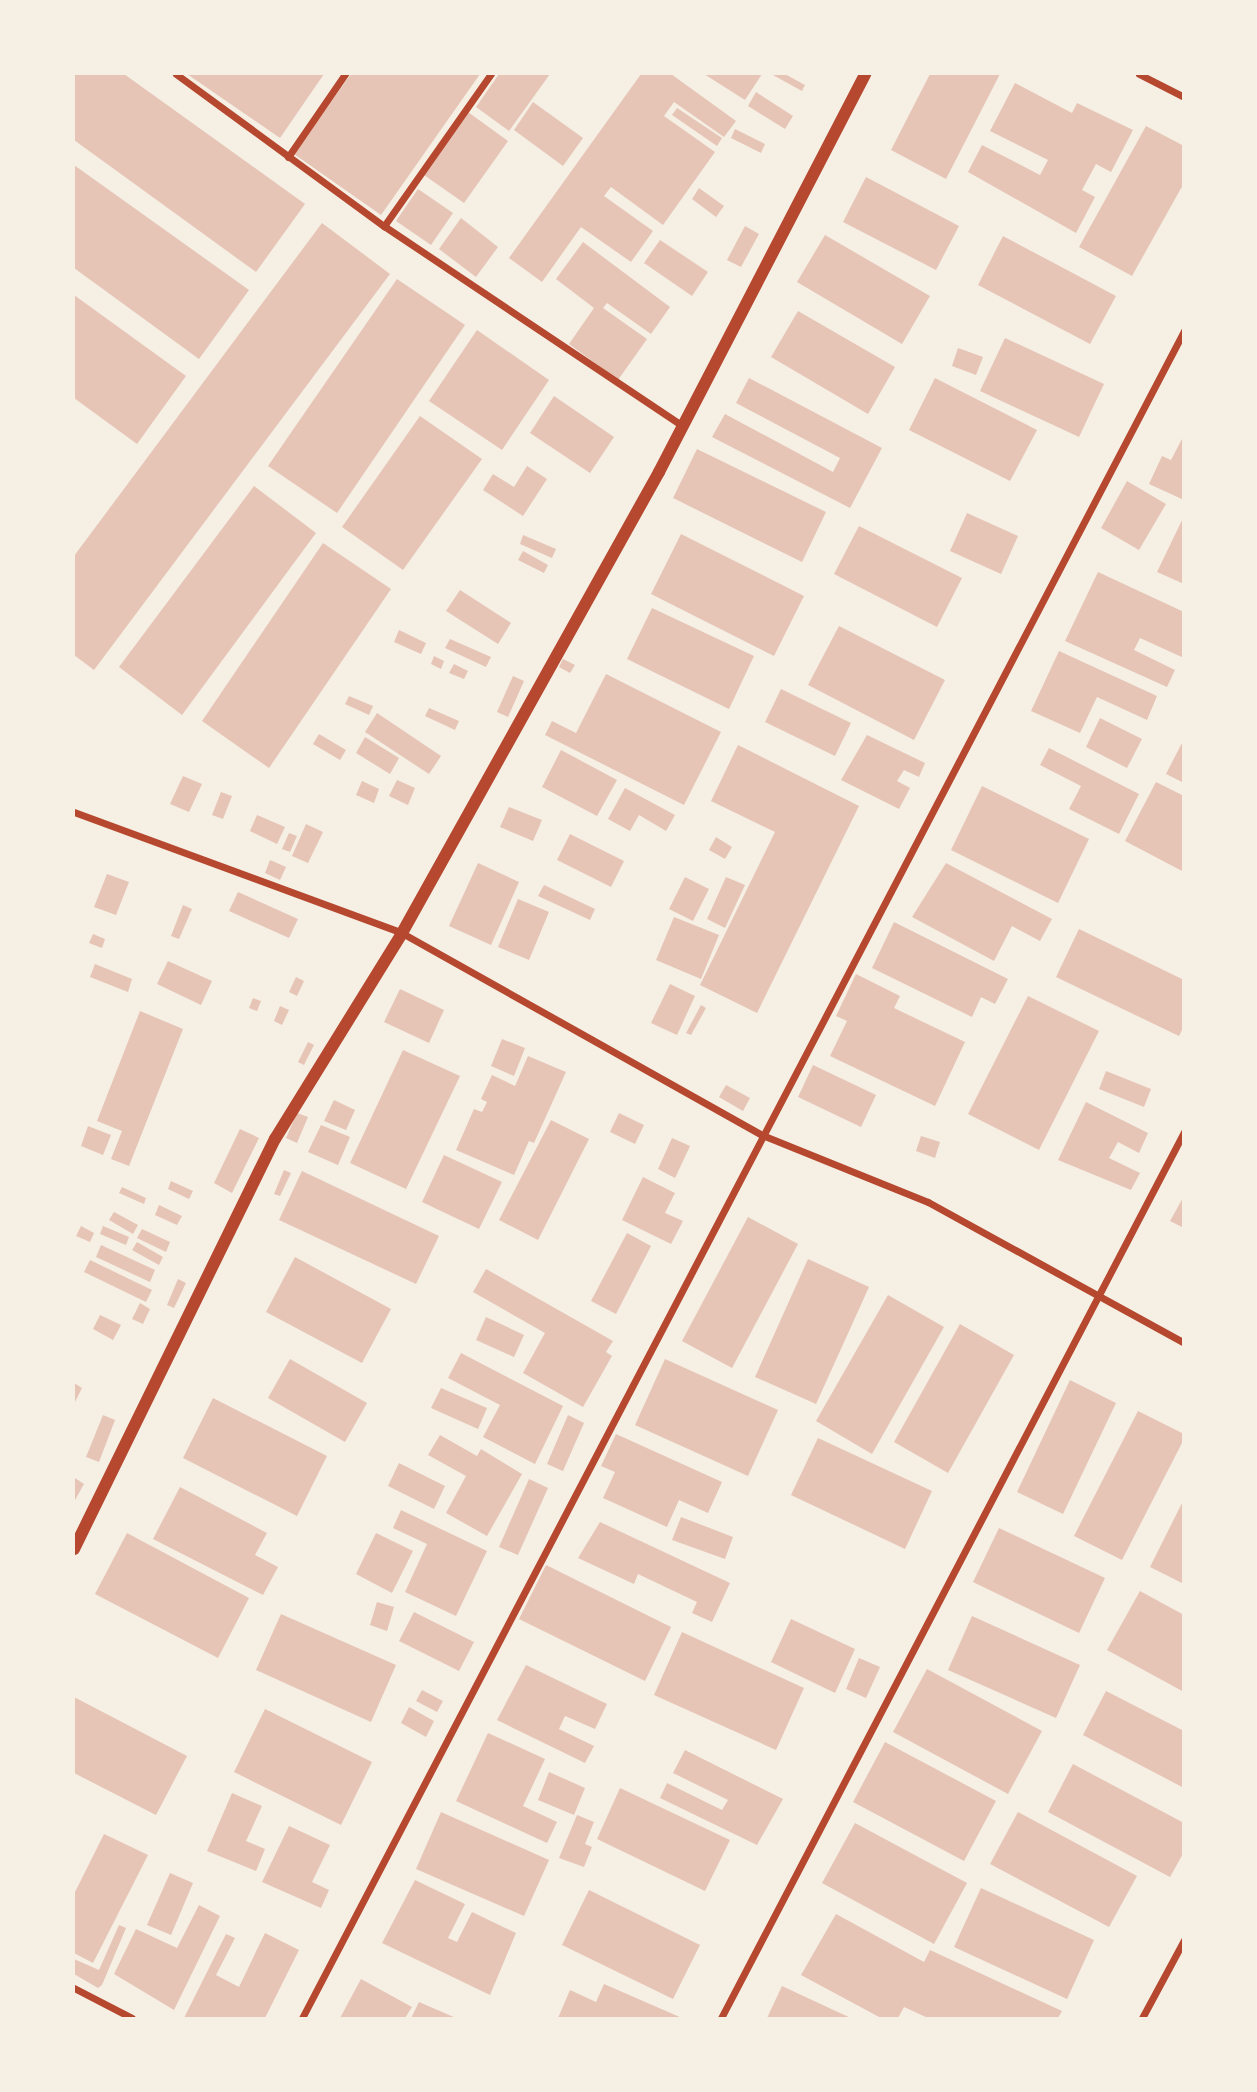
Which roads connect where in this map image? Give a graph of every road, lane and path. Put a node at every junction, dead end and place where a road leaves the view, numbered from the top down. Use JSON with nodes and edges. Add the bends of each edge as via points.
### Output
{"nodes":[{"id":1,"x":176,"y":74,"type":"edge"},
{"id":2,"x":345,"y":74,"type":"edge"},
{"id":3,"x":491,"y":74,"type":"edge"},
{"id":4,"x":865,"y":74,"type":"edge"},
{"id":5,"x":1139,"y":74,"type":"edge"},
{"id":6,"x":1184,"y":97,"type":"edge"},
{"id":7,"x":288,"y":157,"type":"junction"},
{"id":8,"x":384,"y":226,"type":"junction"},
{"id":9,"x":1184,"y":331,"type":"edge"},
{"id":10,"x":683,"y":426,"type":"junction"},
{"id":11,"x":74,"y":813,"type":"edge"},
{"id":12,"x":401,"y":933,"type":"junction"},
{"id":13,"x":1184,"y":1132,"type":"edge"},
{"id":14,"x":762,"y":1135,"type":"junction"},
{"id":15,"x":1096,"y":1297,"type":"junction"},
{"id":16,"x":1184,"y":1343,"type":"edge"},
{"id":17,"x":74,"y":1549,"type":"edge"},
{"id":18,"x":1184,"y":1940,"type":"edge"},
{"id":19,"x":74,"y":1988,"type":"edge"},
{"id":20,"x":132,"y":2018,"type":"edge"},
{"id":21,"x":302,"y":2018,"type":"edge"},
{"id":22,"x":721,"y":2018,"type":"edge"},
{"id":23,"x":1142,"y":2018,"type":"edge"}],
"edges":[{"from":1,"to":7,"type":"street"},
{"from":2,"to":7,"type":"street"},
{"from":3,"to":8,"type":"street"},
{"from":4,"to":10,"type":"street"},
{"from":5,"to":6,"type":"street"},
{"from":7,"to":8,"type":"street"},
{"from":8,"to":10,"type":"street"},
{"from":9,"to":14,"type":"street"},
{"from":10,"to":12,"type":"street"},
{"from":11,"to":12,"type":"street"},
{"from":12,"to":14,"type":"street"},
{"from":12,"to":17,"type":"street","via":[[275,1139]]},
{"from":13,"to":15,"type":"street"},
{"from":14,"to":15,"type":"street","via":[[928,1202]]},
{"from":14,"to":21,"type":"street"},
{"from":15,"to":16,"type":"street"},
{"from":15,"to":22,"type":"street"},
{"from":18,"to":23,"type":"street"},
{"from":19,"to":20,"type":"street"}]}
